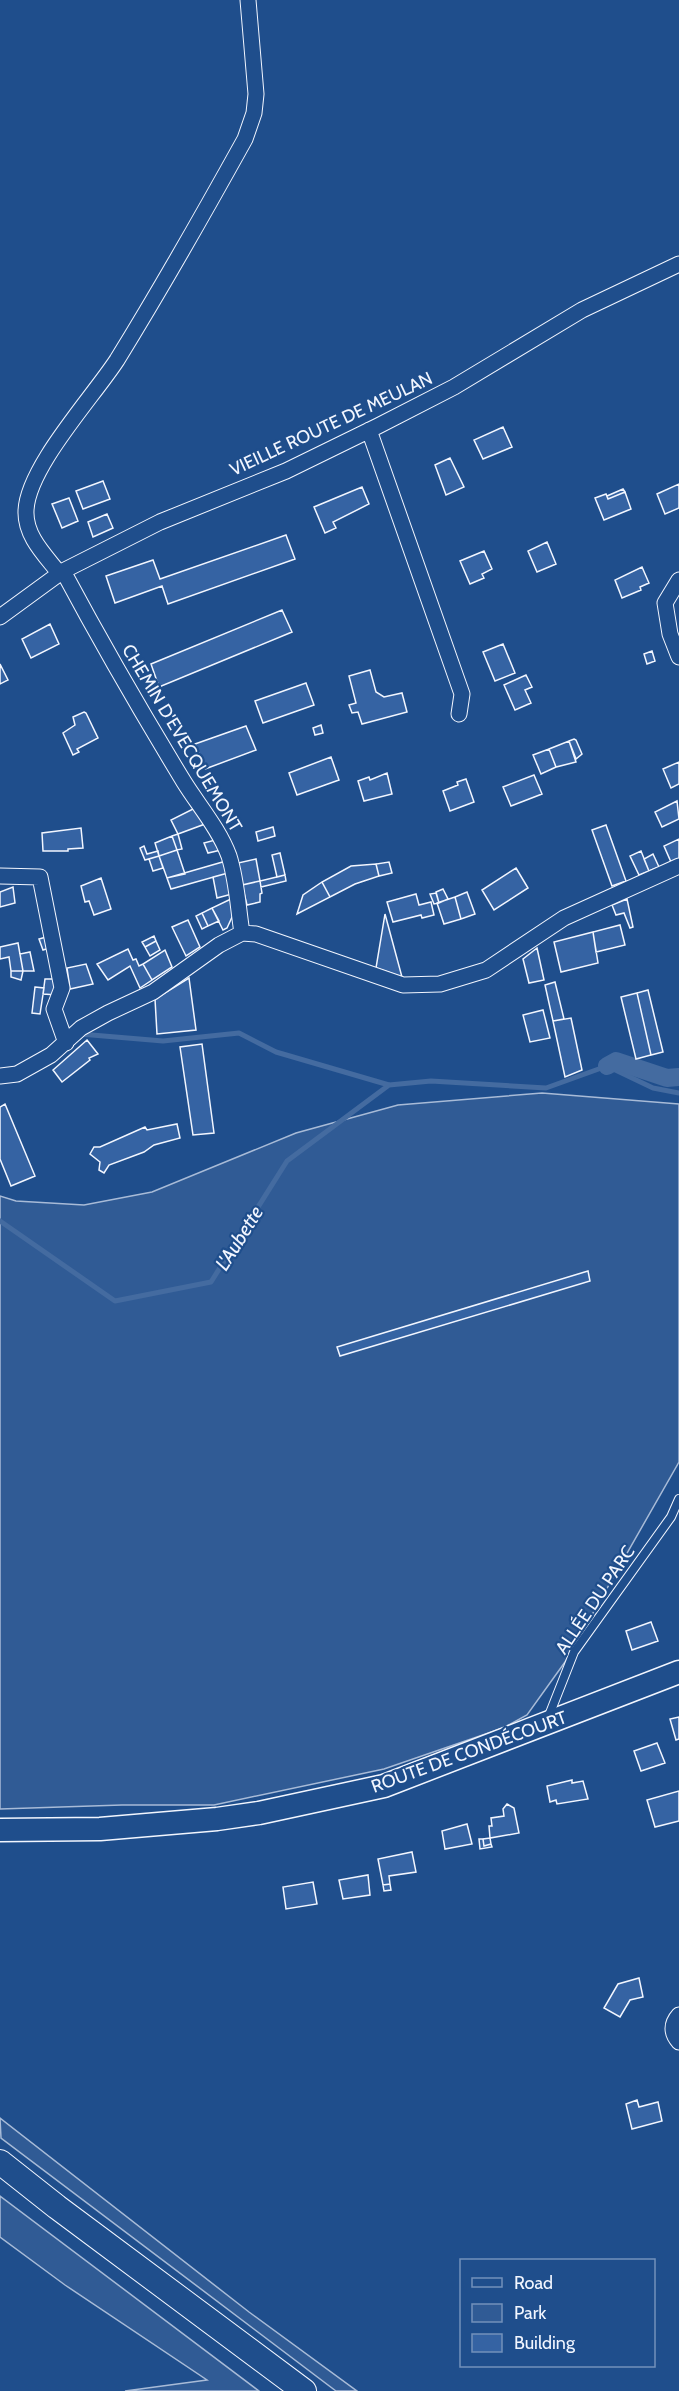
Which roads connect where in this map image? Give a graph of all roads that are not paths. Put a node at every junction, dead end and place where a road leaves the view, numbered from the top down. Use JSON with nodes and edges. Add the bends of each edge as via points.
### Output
{"nodes":[{"id":1,"x":248,"y":0,"type":"edge"},
{"id":2,"x":679,"y":264,"type":"edge"},
{"id":3,"x":369,"y":430,"type":"junction"},
{"id":4,"x":61,"y":572,"type":"junction"},
{"id":5,"x":679,"y":580,"type":"edge"},
{"id":6,"x":0,"y":616,"type":"edge"},
{"id":7,"x":679,"y":657,"type":"edge"},
{"id":8,"x":459,"y":714,"type":"dead end"},
{"id":9,"x":679,"y":866,"type":"edge"},
{"id":10,"x":0,"y":876,"type":"edge"},
{"id":11,"x":242,"y":933,"type":"junction"},
{"id":12,"x":66,"y":1043,"type":"junction"},
{"id":13,"x":0,"y":1076,"type":"edge"},
{"id":14,"x":679,"y":1499,"type":"edge"},
{"id":15,"x":679,"y":1672,"type":"edge"},
{"id":16,"x":546,"y":1724,"type":"junction"},
{"id":17,"x":0,"y":1830,"type":"edge"},
{"id":18,"x":679,"y":2015,"type":"edge"},
{"id":19,"x":679,"y":2042,"type":"edge"},
{"id":20,"x":0,"y":2162,"type":"edge"},
{"id":21,"x":0,"y":2167,"type":"edge"},
{"id":22,"x":57,"y":2207,"type":"junction"},
{"id":23,"x":304,"y":2391,"type":"edge"}],
"edges":[{"from":1,"to":4,"type":"street","name":"CHEMIN D'EVECQUEMONT","via":[[256,94],[245,139],[149,307],[31,488],[26,510],[28,531]]},
{"from":2,"to":3,"type":"street","name":"VIEILLE ROUTE DE MEULAN","via":[[582,310],[454,387]]},
{"from":3,"to":4,"type":"street","name":"VIEILLE ROUTE DE MEULAN","via":[[286,471],[160,522]]},
{"from":3,"to":8,"type":"street","via":[[462,694]]},
{"from":4,"to":6,"type":"street","name":"VIEILLE ROUTE DE MEULAN"},
{"from":4,"to":11,"type":"street","name":"CHEMIN D'EVECQUEMONT","via":[[184,783],[220,836],[229,856]]},
{"from":5,"to":7,"type":"street","via":[[665,603]]},
{"from":9,"to":11,"type":"street","via":[[564,918],[486,970],[440,984],[403,985],[256,934]]},
{"from":10,"to":12,"type":"street","via":[[40,877],[62,988],[54,1009]]},
{"from":11,"to":12,"type":"street","via":[[153,992],[81,1028]]},
{"from":12,"to":13,"type":"street","via":[[17,1074]]},
{"from":14,"to":16,"type":"lane","name":"ALLÉE DU PARC","via":[[574,1653]]},
{"from":15,"to":16,"type":"street","name":"ROUTE DE CONDÉCOURT"},
{"from":16,"to":17,"type":"street","name":"ROUTE DE CONDÉCOURT","via":[[384,1786],[291,1806],[217,1819],[100,1829]]},
{"from":18,"to":19,"type":"street","via":[[673,2026]]},
{"from":20,"to":22,"type":"main road"},
{"from":21,"to":22,"type":"main road"},
{"from":22,"to":23,"type":"main road"}]}
